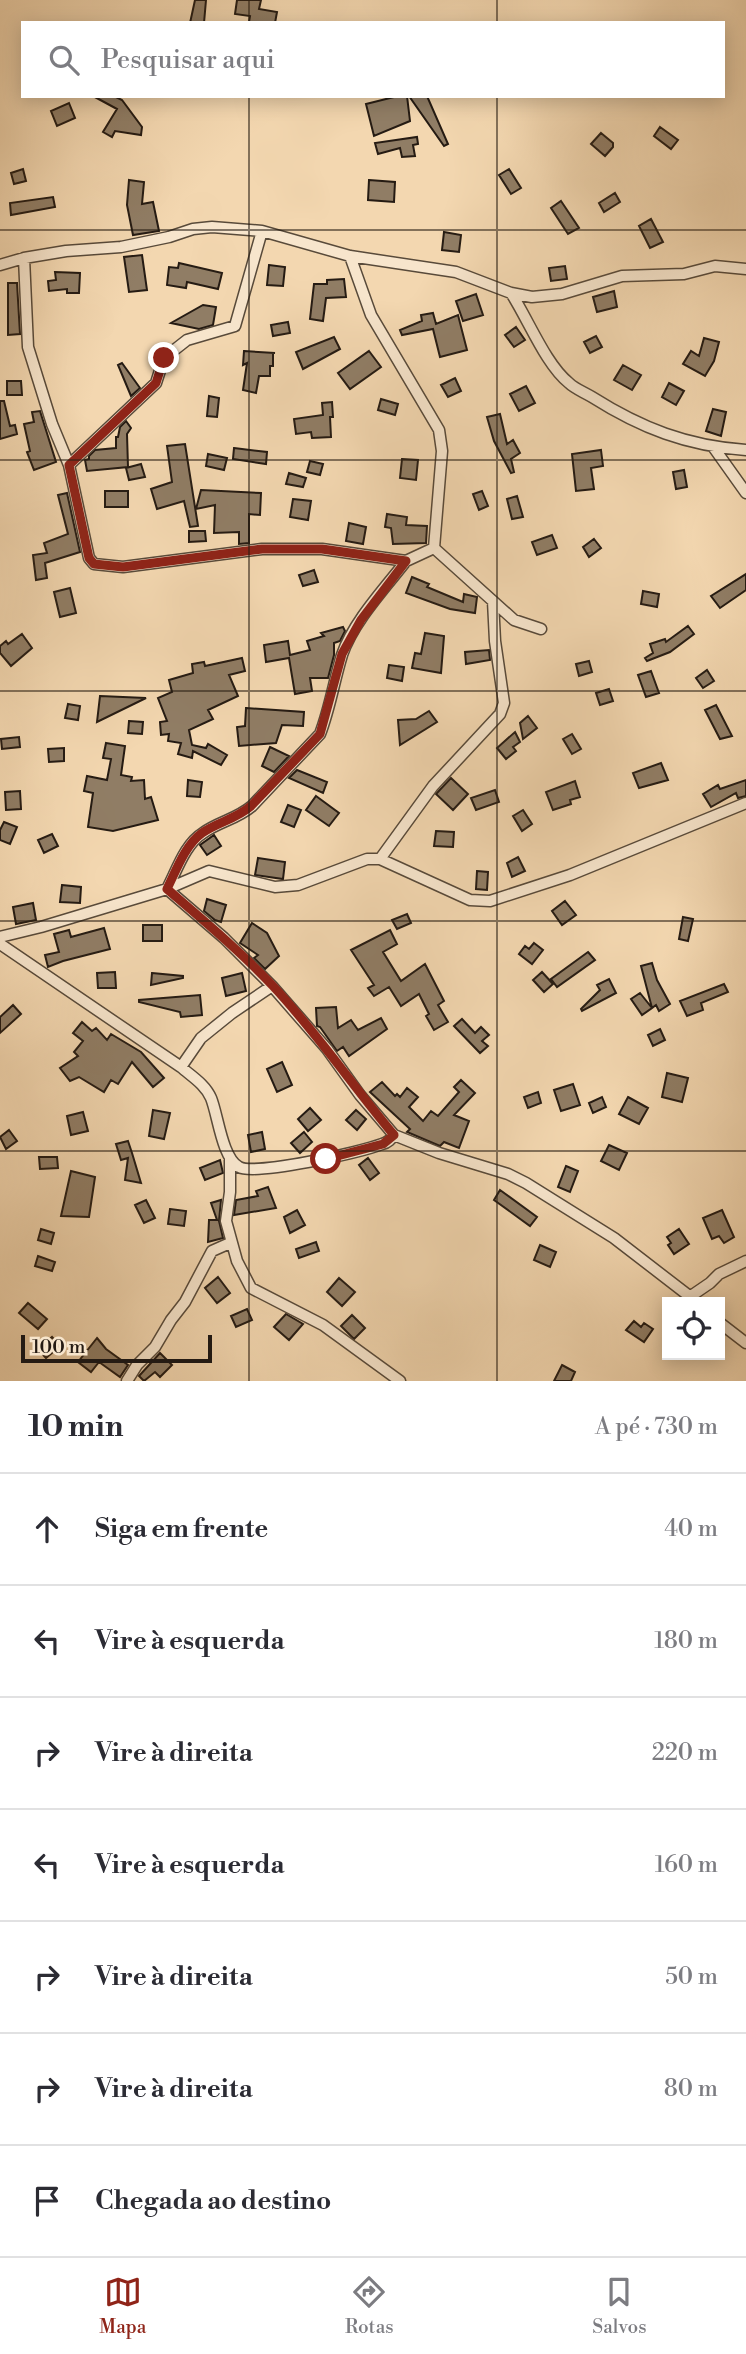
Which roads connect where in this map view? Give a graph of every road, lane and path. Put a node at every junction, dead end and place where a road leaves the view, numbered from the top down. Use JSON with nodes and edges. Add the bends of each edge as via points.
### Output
{"nodes":[{"id":1,"x":262,"y":231,"type":"junction"},
{"id":2,"x":351,"y":256,"type":"junction"},
{"id":3,"x":24,"y":258,"type":"junction"},
{"id":4,"x":0,"y":265,"type":"edge"},
{"id":5,"x":746,"y":269,"type":"edge"},
{"id":6,"x":511,"y":293,"type":"junction"},
{"id":7,"x":714,"y":448,"type":"junction"},
{"id":8,"x":746,"y":450,"type":"edge"},
{"id":9,"x":69,"y":465,"type":"junction"},
{"id":10,"x":746,"y":493,"type":"edge"},
{"id":11,"x":434,"y":548,"type":"junction"},
{"id":12,"x":406,"y":561,"type":"junction"},
{"id":13,"x":493,"y":601,"type":"junction"},
{"id":14,"x":541,"y":629,"type":"dead end"},
{"id":15,"x":746,"y":803,"type":"edge"},
{"id":16,"x":380,"y":859,"type":"junction"},
{"id":17,"x":167,"y":889,"type":"junction"},
{"id":18,"x":0,"y":937,"type":"edge"},
{"id":19,"x":0,"y":944,"type":"edge"},
{"id":20,"x":272,"y":986,"type":"junction"},
{"id":21,"x":181,"y":1067,"type":"junction"},
{"id":22,"x":394,"y":1135,"type":"junction"},
{"id":23,"x":230,"y":1158,"type":"junction"},
{"id":24,"x":230,"y":1243,"type":"junction"},
{"id":25,"x":746,"y":1261,"type":"edge"},
{"id":26,"x":691,"y":1297,"type":"edge"},
{"id":27,"x":696,"y":1297,"type":"edge"},
{"id":28,"x":725,"y":1327,"type":"edge"},
{"id":29,"x":746,"y":1343,"type":"edge"},
{"id":30,"x":127,"y":1381,"type":"edge"},
{"id":31,"x":400,"y":1381,"type":"edge"}],
"edges":[{"from":1,"to":2,"type":"street"},
{"from":1,"to":3,"type":"street","via":[[193,229],[121,247]]},
{"from":1,"to":9,"type":"street","via":[[235,326],[187,340],[164,358],[156,383]]},
{"from":2,"to":6,"type":"street","via":[[456,272]]},
{"from":2,"to":11,"type":"street","via":[[371,316],[439,430],[442,451]]},
{"from":3,"to":4,"type":"street"},
{"from":3,"to":9,"type":"street","via":[[28,347]]},
{"from":5,"to":6,"type":"street","via":[[715,266],[684,274],[622,276],[552,295]]},
{"from":6,"to":7,"type":"street","via":[[545,355],[568,383],[656,432]]},
{"from":7,"to":8,"type":"street"},
{"from":7,"to":10,"type":"street"},
{"from":9,"to":12,"type":"street","via":[[94,564],[123,567],[262,549],[322,549]]},
{"from":11,"to":12,"type":"street"},
{"from":11,"to":13,"type":"street"},
{"from":12,"to":17,"type":"street","via":[[361,620],[342,654],[320,734],[240,816],[192,842]]},
{"from":13,"to":14,"type":"street","via":[[514,620]]},
{"from":13,"to":16,"type":"street","via":[[504,703],[500,714],[433,786]]},
{"from":15,"to":16,"type":"street","via":[[490,901],[470,900]]},
{"from":16,"to":17,"type":"street","via":[[367,859],[287,887],[209,872]]},
{"from":17,"to":18,"type":"street"},
{"from":17,"to":20,"type":"street"},
{"from":19,"to":21,"type":"street"},
{"from":20,"to":21,"type":"street","via":[[201,1038]]},
{"from":20,"to":22,"type":"street"},
{"from":21,"to":23,"type":"street","via":[[210,1096]]},
{"from":22,"to":23,"type":"street","via":[[383,1144],[314,1161],[247,1169]]},
{"from":22,"to":26,"type":"street","via":[[526,1183],[614,1238]]},
{"from":23,"to":24,"type":"street","via":[[226,1221]]},
{"from":24,"to":30,"type":"street","via":[[212,1251],[185,1303]]},
{"from":24,"to":31,"type":"street","via":[[256,1292],[323,1325]]},
{"from":25,"to":27,"type":"street","via":[[719,1274]]},
{"from":28,"to":29,"type":"street"}]}
